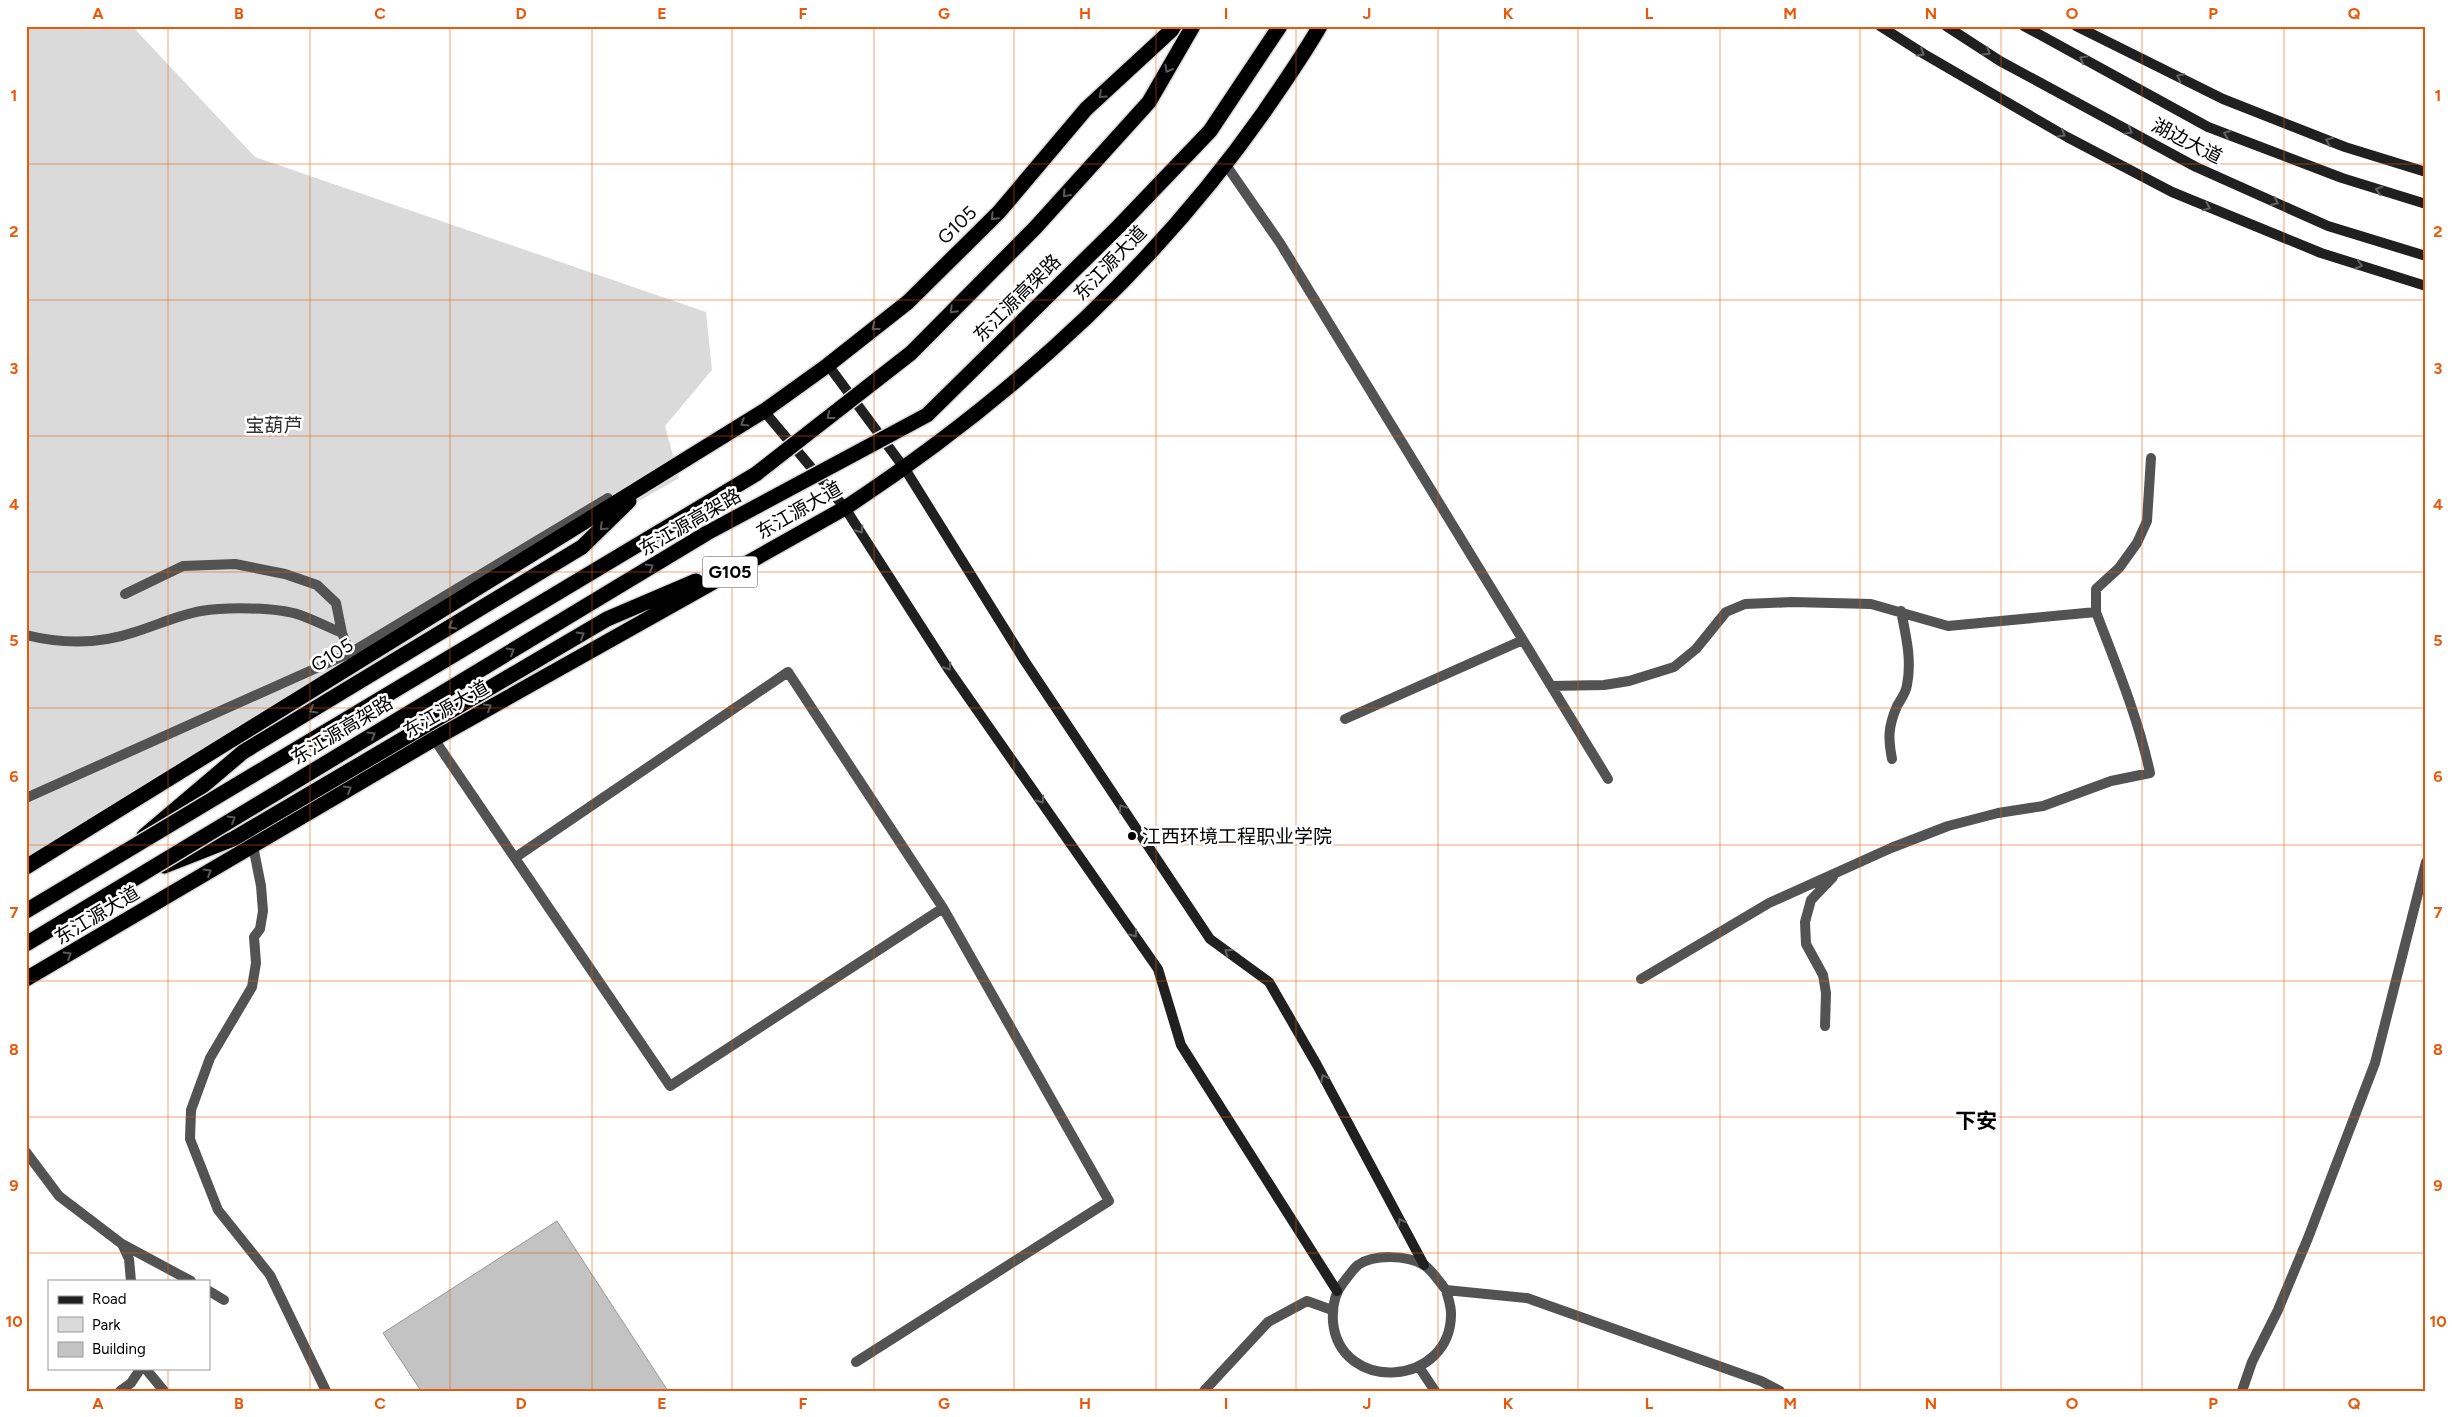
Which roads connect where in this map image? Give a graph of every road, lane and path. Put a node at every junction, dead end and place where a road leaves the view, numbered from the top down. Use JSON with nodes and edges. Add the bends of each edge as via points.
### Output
{"nodes":[{"id":1,"x":1176,"y":26,"type":"edge"},
{"id":2,"x":1193,"y":26,"type":"edge"},
{"id":3,"x":1280,"y":26,"type":"edge"},
{"id":4,"x":1320,"y":26,"type":"edge"},
{"id":5,"x":1880,"y":26,"type":"edge"},
{"id":6,"x":1946,"y":26,"type":"edge"},
{"id":7,"x":2024,"y":26,"type":"edge"},
{"id":8,"x":2076,"y":26,"type":"edge"},
{"id":9,"x":1226,"y":165,"type":"junction"},
{"id":10,"x":2426,"y":172,"type":"edge"},
{"id":11,"x":2426,"y":204,"type":"edge"},
{"id":12,"x":2426,"y":256,"type":"edge"},
{"id":13,"x":2426,"y":286,"type":"edge"},
{"id":14,"x":828,"y":365,"type":"junction"},
{"id":15,"x":764,"y":411,"type":"junction"},
{"id":16,"x":2151,"y":458,"type":"dead end"},
{"id":17,"x":905,"y":469,"type":"junction"},
{"id":18,"x":650,"y":481,"type":"junction"},
{"id":19,"x":608,"y":498,"type":"dead end"},
{"id":20,"x":846,"y":508,"type":"junction"},
{"id":21,"x":775,"y":547,"type":"junction"},
{"id":22,"x":125,"y":594,"type":"dead end"},
{"id":23,"x":1901,"y":611,"type":"junction"},
{"id":24,"x":2096,"y":612,"type":"junction"},
{"id":25,"x":342,"y":633,"type":"junction"},
{"id":26,"x":26,"y":635,"type":"edge"},
{"id":27,"x":1523,"y":640,"type":"junction"},
{"id":28,"x":350,"y":653,"type":"junction"},
{"id":29,"x":1551,"y":686,"type":"junction"},
{"id":30,"x":1346,"y":719,"type":"dead end"},
{"id":31,"x":434,"y":739,"type":"junction"},
{"id":32,"x":1892,"y":759,"type":"dead end"},
{"id":33,"x":1608,"y":779,"type":"dead end"},
{"id":34,"x":26,"y":798,"type":"edge"},
{"id":35,"x":253,"y":846,"type":"junction"},
{"id":36,"x":124,"y":852,"type":"junction"},
{"id":37,"x":516,"y":857,"type":"junction"},
{"id":38,"x":2426,"y":862,"type":"edge"},
{"id":39,"x":26,"y":867,"type":"edge"},
{"id":40,"x":1837,"y":872,"type":"junction"},
{"id":41,"x":139,"y":875,"type":"junction"},
{"id":42,"x":943,"y":908,"type":"junction"},
{"id":43,"x":26,"y":911,"type":"edge"},
{"id":44,"x":26,"y":944,"type":"edge"},
{"id":45,"x":1641,"y":979,"type":"dead end"},
{"id":46,"x":26,"y":980,"type":"edge"},
{"id":47,"x":1825,"y":1026,"type":"dead end"},
{"id":48,"x":26,"y":1152,"type":"edge"},
{"id":49,"x":122,"y":1244,"type":"junction"},
{"id":50,"x":1424,"y":1265,"type":"junction"},
{"id":51,"x":131,"y":1280,"type":"edge"},
{"id":52,"x":189,"y":1280,"type":"edge"},
{"id":53,"x":1337,"y":1290,"type":"junction"},
{"id":54,"x":1446,"y":1290,"type":"junction"},
{"id":55,"x":210,"y":1292,"type":"edge"},
{"id":56,"x":224,"y":1300,"type":"dead end"},
{"id":57,"x":1332,"y":1310,"type":"junction"},
{"id":58,"x":856,"y":1362,"type":"dead end"},
{"id":59,"x":1419,"y":1367,"type":"junction"},
{"id":60,"x":140,"y":1370,"type":"edge"},
{"id":61,"x":147,"y":1370,"type":"edge"},
{"id":62,"x":120,"y":1391,"type":"edge"},
{"id":63,"x":164,"y":1391,"type":"edge"},
{"id":64,"x":326,"y":1391,"type":"edge"},
{"id":65,"x":1204,"y":1391,"type":"edge"},
{"id":66,"x":1435,"y":1391,"type":"edge"},
{"id":67,"x":1780,"y":1391,"type":"edge"},
{"id":68,"x":2242,"y":1391,"type":"edge"}],
"edges":[{"from":1,"to":14,"type":"highway","name":"G105","number":"G105","one_way":true,"via":[[1086,109],[1000,212],[908,302]]},
{"from":2,"to":36,"type":"highway","name":"东江源高架路","one_way":true,"bridge":true,"via":[[1149,102],[1035,228],[911,353],[756,474]]},
{"from":41,"to":3,"type":"highway","name":"东江源高架路","one_way":true,"bridge":true,"via":[[706,533],[927,415],[1119,226],[1210,131]]},
{"from":4,"to":9,"type":"highway","name":"东江源大道","number":"G105"},
{"from":5,"to":13,"type":"street","one_way":true,"via":[[2067,137],[2172,192],[2321,253]]},
{"from":6,"to":12,"type":"street","name":"湖边大道","one_way":true,"via":[[2000,61],[2196,167],[2328,226]]},
{"from":11,"to":7,"type":"street","name":"湖边大道","one_way":true,"via":[[2342,178],[2208,127]]},
{"from":10,"to":8,"type":"street","one_way":true,"via":[[2345,147],[2223,99]]},
{"from":9,"to":17,"type":"highway","name":"东江源大道","number":"G105","via":[[1162,239],[1076,326],[982,410]]},
{"from":9,"to":27,"type":"street","via":[[1280,243]]},
{"from":14,"to":15,"type":"highway","name":"G105","number":"G105"},
{"from":14,"to":17,"type":"street"},
{"from":15,"to":18,"type":"highway","name":"G105","number":"G105","one_way":true},
{"from":15,"to":20,"type":"street"},
{"from":16,"to":24,"type":"street","via":[[2147,521],[2138,543],[2119,568],[2096,589]]},
{"from":17,"to":20,"type":"highway","name":"东江源大道","number":"G105"},
{"from":50,"to":17,"type":"street","one_way":true,"via":[[1269,982],[1210,939],[1024,660]]},
{"from":18,"to":36,"type":"highway","one_way":true,"bridge":true,"via":[[582,547],[243,752]]},
{"from":18,"to":39,"type":"highway","name":"G105","number":"G105"},
{"from":19,"to":28,"type":"street"},
{"from":20,"to":21,"type":"highway","name":"东江源大道","number":"G105"},
{"from":20,"to":53,"type":"street","one_way":true,"via":[[949,670],[1158,969],[1181,1045]]},
{"from":31,"to":21,"type":"highway","name":"东江源大道","number":"G105","one_way":true},
{"from":41,"to":21,"type":"highway","one_way":true,"bridge":true,"via":[[233,839],[607,619]]},
{"from":22,"to":25,"type":"street","via":[[183,566],[235,564],[254,567],[317,585],[336,602]]},
{"from":23,"to":24,"type":"street","via":[[1948,626]]},
{"from":23,"to":29,"type":"street","via":[[1871,604],[1744,604],[1726,612],[1696,649],[1674,667],[1604,685]]},
{"from":23,"to":32,"type":"street","via":[[1909,673],[1907,688],[1891,722],[1888,737]]},
{"from":24,"to":40,"type":"street","via":[[2129,698],[2150,772],[2111,781],[2043,806],[1948,826]]},
{"from":25,"to":26,"type":"street","via":[[298,614],[225,609],[200,612],[106,638],[75,642],[50,641]]},
{"from":25,"to":28,"type":"street"},
{"from":27,"to":29,"type":"street"},
{"from":27,"to":30,"type":"street"},
{"from":28,"to":34,"type":"street"},
{"from":29,"to":33,"type":"street"},
{"from":35,"to":31,"type":"highway","name":"东江源大道","number":"G105","one_way":true},
{"from":31,"to":37,"type":"street"},
{"from":46,"to":35,"type":"highway","name":"东江源大道","number":"G105","one_way":true},
{"from":35,"to":64,"type":"street","via":[[263,911],[260,929],[254,937],[256,963],[252,987],[210,1058],[191,1110],[190,1139],[218,1210],[270,1275]]},
{"from":36,"to":43,"type":"highway","name":"东江源高架路","bridge":true},
{"from":37,"to":42,"type":"street","via":[[670,1086]]},
{"from":37,"to":42,"type":"street","via":[[788,672]]},
{"from":38,"to":68,"type":"street","via":[[2375,1063],[2308,1238]]},
{"from":40,"to":45,"type":"street","via":[[1769,903]]},
{"from":40,"to":47,"type":"street","via":[[1811,900],[1805,922],[1806,944],[1823,975]]},
{"from":41,"to":44,"type":"highway","name":"东江源高架路","bridge":true},
{"from":42,"to":58,"type":"street","via":[[1109,1201]]},
{"from":48,"to":49,"type":"street","via":[[59,1196]]},
{"from":49,"to":51,"type":"street","via":[[130,1259]]},
{"from":49,"to":52,"type":"street"},
{"from":50,"to":53,"type":"street","via":[[1392,1255],[1367,1262],[1359,1265]]},
{"from":50,"to":54,"type":"street"},
{"from":53,"to":57,"type":"street"},
{"from":54,"to":59,"type":"street","via":[[1451,1312],[1448,1334],[1436,1354]]},
{"from":54,"to":67,"type":"street","via":[[1527,1298],[1761,1381]]},
{"from":55,"to":56,"type":"street"},
{"from":57,"to":59,"type":"street","via":[[1334,1331],[1340,1343],[1359,1364],[1378,1372],[1398,1373]]},
{"from":57,"to":65,"type":"street","via":[[1307,1301],[1268,1322]]},
{"from":59,"to":66,"type":"street"},
{"from":60,"to":62,"type":"street","via":[[131,1383]]},
{"from":61,"to":63,"type":"street"}]}
